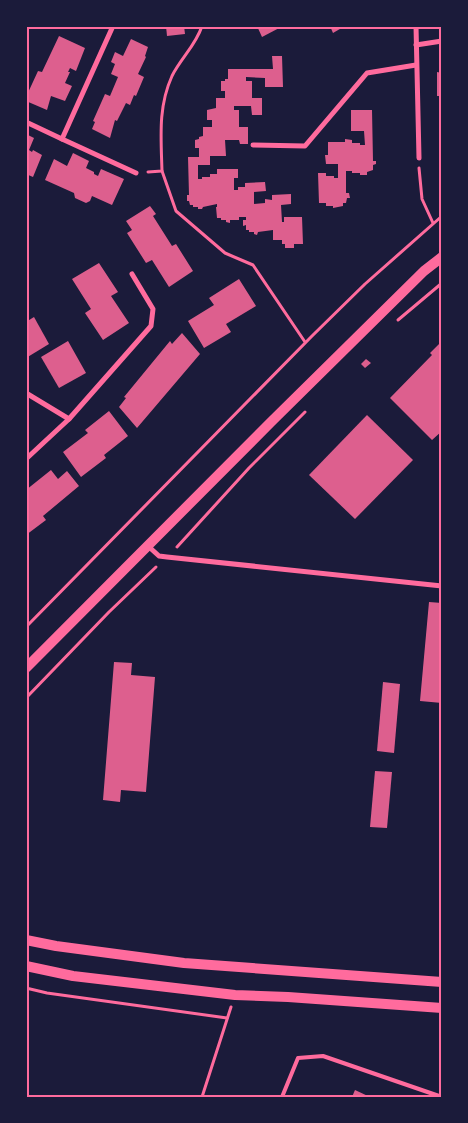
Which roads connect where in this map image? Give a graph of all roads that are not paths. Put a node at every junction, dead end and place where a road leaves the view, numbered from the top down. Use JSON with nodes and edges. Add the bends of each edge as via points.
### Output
{"nodes":[{"id":1,"x":113,"y":26,"type":"edge"},
{"id":2,"x":416,"y":26,"type":"edge"},
{"id":3,"x":442,"y":41,"type":"edge"},
{"id":4,"x":416,"y":45,"type":"junction"},
{"id":5,"x":416,"y":65,"type":"junction"},
{"id":6,"x":26,"y":122,"type":"edge"},
{"id":7,"x":62,"y":139,"type":"junction"},
{"id":8,"x":253,"y":145,"type":"dead end"},
{"id":9,"x":418,"y":158,"type":"road end"},
{"id":10,"x":136,"y":173,"type":"road end"},
{"id":11,"x":442,"y":257,"type":"edge"},
{"id":12,"x":132,"y":274,"type":"dead end"},
{"id":13,"x":26,"y":393,"type":"edge"},
{"id":14,"x":69,"y":419,"type":"junction"},
{"id":15,"x":26,"y":459,"type":"edge"},
{"id":16,"x":148,"y":546,"type":"junction"},
{"id":17,"x":442,"y":586,"type":"edge"},
{"id":18,"x":26,"y":668,"type":"edge"},
{"id":19,"x":26,"y":940,"type":"edge"},
{"id":20,"x":26,"y":966,"type":"edge"},
{"id":21,"x":442,"y":982,"type":"edge"},
{"id":22,"x":442,"y":1008,"type":"edge"},
{"id":23,"x":282,"y":1097,"type":"edge"},
{"id":24,"x":442,"y":1097,"type":"edge"}],
"edges":[{"from":1,"to":7,"type":"street"},
{"from":2,"to":4,"type":"street"},
{"from":3,"to":4,"type":"street"},
{"from":4,"to":5,"type":"street"},
{"from":5,"to":8,"type":"street","via":[[368,73],[305,146]]},
{"from":5,"to":9,"type":"street"},
{"from":6,"to":7,"type":"street"},
{"from":7,"to":10,"type":"street"},
{"from":11,"to":16,"type":"main road","via":[[390,304]]},
{"from":12,"to":14,"type":"street","via":[[152,309],[151,326]]},
{"from":13,"to":14,"type":"street"},
{"from":14,"to":15,"type":"street"},
{"from":16,"to":17,"type":"street","via":[[159,556]]},
{"from":16,"to":18,"type":"main road"},
{"from":19,"to":21,"type":"main road","via":[[184,963]]},
{"from":20,"to":22,"type":"main road","via":[[73,976],[226,994]]},
{"from":23,"to":24,"type":"lane","via":[[298,1058],[323,1056]]}]}
